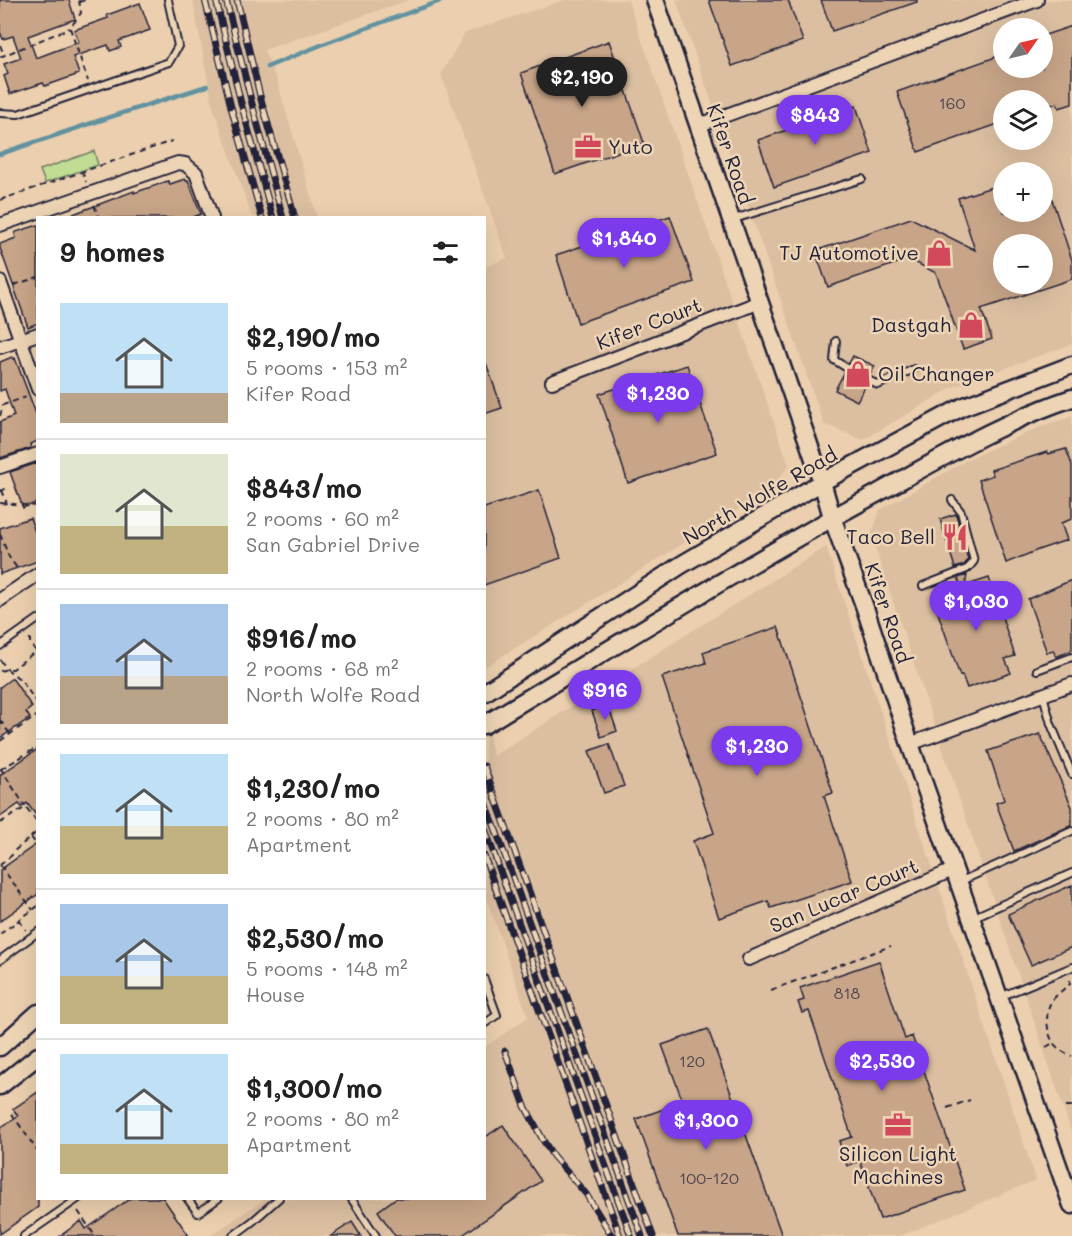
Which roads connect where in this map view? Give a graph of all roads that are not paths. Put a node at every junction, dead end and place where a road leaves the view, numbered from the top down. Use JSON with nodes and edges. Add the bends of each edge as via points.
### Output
{"nodes":[{"id":1,"x":168,"y":0,"type":"edge"},
{"id":2,"x":655,"y":0,"type":"edge"},
{"id":3,"x":1037,"y":0,"type":"edge"},
{"id":4,"x":0,"y":113,"type":"edge"},
{"id":5,"x":697,"y":126,"type":"junction"},
{"id":6,"x":862,"y":179,"type":"dead end"},
{"id":7,"x":211,"y":216,"type":"edge"},
{"id":8,"x":731,"y":220,"type":"junction"},
{"id":9,"x":0,"y":225,"type":"edge"},
{"id":10,"x":1,"y":285,"type":"edge"},
{"id":11,"x":760,"y":302,"type":"junction"},
{"id":12,"x":36,"y":335,"type":"edge"},
{"id":13,"x":20,"y":340,"type":"junction"},
{"id":14,"x":836,"y":341,"type":"dead end"},
{"id":15,"x":0,"y":347,"type":"edge"},
{"id":16,"x":1072,"y":365,"type":"edge"},
{"id":17,"x":847,"y":368,"type":"dead end"},
{"id":18,"x":914,"y":369,"type":"dead end"},
{"id":19,"x":868,"y":380,"type":"dead end"},
{"id":20,"x":552,"y":382,"type":"dead end"},
{"id":21,"x":33,"y":393,"type":"edge"},
{"id":22,"x":1072,"y":398,"type":"edge"},
{"id":23,"x":36,"y":455,"type":"edge"},
{"id":24,"x":0,"y":468,"type":"edge"},
{"id":25,"x":822,"y":482,"type":"junction"},
{"id":26,"x":952,"y":500,"type":"dead end"},
{"id":27,"x":832,"y":517,"type":"junction"},
{"id":28,"x":36,"y":575,"type":"edge"},
{"id":29,"x":923,"y":586,"type":"dead end"},
{"id":30,"x":0,"y":600,"type":"edge"},
{"id":31,"x":36,"y":620,"type":"edge"},
{"id":32,"x":0,"y":646,"type":"edge"},
{"id":33,"x":1072,"y":657,"type":"edge"},
{"id":34,"x":1037,"y":670,"type":"dead end"},
{"id":35,"x":1072,"y":684,"type":"edge"},
{"id":36,"x":486,"y":692,"type":"edge"},
{"id":37,"x":1043,"y":695,"type":"junction"},
{"id":38,"x":486,"y":724,"type":"edge"},
{"id":39,"x":910,"y":744,"type":"junction"},
{"id":40,"x":1072,"y":774,"type":"edge"},
{"id":41,"x":1072,"y":831,"type":"edge"},
{"id":42,"x":1072,"y":873,"type":"edge"},
{"id":43,"x":957,"y":876,"type":"junction"},
{"id":44,"x":971,"y":918,"type":"junction"},
{"id":45,"x":36,"y":933,"type":"edge"},
{"id":46,"x":749,"y":958,"type":"dead end"},
{"id":47,"x":0,"y":960,"type":"edge"},
{"id":48,"x":1070,"y":968,"type":"edge"},
{"id":49,"x":486,"y":985,"type":"edge"},
{"id":50,"x":999,"y":998,"type":"junction"},
{"id":51,"x":36,"y":1015,"type":"edge"},
{"id":52,"x":486,"y":1023,"type":"edge"},
{"id":53,"x":0,"y":1047,"type":"edge"},
{"id":54,"x":36,"y":1058,"type":"edge"},
{"id":55,"x":0,"y":1086,"type":"edge"},
{"id":56,"x":76,"y":1200,"type":"edge"},
{"id":57,"x":189,"y":1200,"type":"edge"},
{"id":58,"x":216,"y":1200,"type":"edge"},
{"id":59,"x":277,"y":1200,"type":"edge"},
{"id":60,"x":352,"y":1200,"type":"edge"},
{"id":61,"x":1072,"y":1205,"type":"edge"},
{"id":62,"x":24,"y":1236,"type":"edge"},
{"id":63,"x":233,"y":1236,"type":"edge"},
{"id":64,"x":376,"y":1236,"type":"edge"}],
"edges":[{"from":1,"to":4,"type":"lane","via":[[178,46],[169,62],[18,114]]},
{"from":2,"to":5,"type":"main road","name":"Kifer Road"},
{"from":3,"to":5,"type":"street"},
{"from":5,"to":8,"type":"main road","name":"Kifer Road"},
{"from":6,"to":8,"type":"lane"},
{"from":7,"to":9,"type":"street","via":[[196,173],[186,164],[178,163]]},
{"from":8,"to":11,"type":"main road","name":"Kifer Road"},
{"from":10,"to":13,"type":"street"},
{"from":11,"to":20,"type":"street","name":"Kifer Court"},
{"from":11,"to":25,"type":"main road","name":"Kifer Road"},
{"from":12,"to":13,"type":"street"},
{"from":13,"to":15,"type":"street"},
{"from":13,"to":21,"type":"street"},
{"from":14,"to":17,"type":"lane","via":[[834,360]]},
{"from":16,"to":25,"type":"main road","name":"North Wolfe Road","via":[[962,406]]},
{"from":18,"to":19,"type":"lane","via":[[879,385]]},
{"from":22,"to":27,"type":"main road","via":[[1041,408],[970,442]]},
{"from":23,"to":24,"type":"street"},
{"from":25,"to":27,"type":"main road","name":"Kifer Road"},
{"from":25,"to":36,"type":"main road","name":"North Wolfe Road","via":[[681,565]]},
{"from":26,"to":29,"type":"lane","via":[[961,512],[974,561],[967,569]]},
{"from":27,"to":38,"type":"main road"},
{"from":27,"to":39,"type":"main road","name":"Kifer Road"},
{"from":28,"to":30,"type":"street"},
{"from":31,"to":32,"type":"lane"},
{"from":33,"to":34,"type":"lane"},
{"from":35,"to":37,"type":"street"},
{"from":37,"to":39,"type":"street"},
{"from":37,"to":40,"type":"lane"},
{"from":39,"to":43,"type":"main road","name":"Kifer Road"},
{"from":41,"to":43,"type":"lane"},
{"from":42,"to":44,"type":"lane"},
{"from":43,"to":44,"type":"main road","name":"Kifer Road"},
{"from":43,"to":46,"type":"street","name":"San Lucar Court"},
{"from":44,"to":50,"type":"main road","name":"Kifer Road"},
{"from":45,"to":47,"type":"lane"},
{"from":48,"to":50,"type":"lane"},
{"from":49,"to":52,"type":"lane","via":[[497,1015]]},
{"from":50,"to":61,"type":"main road","name":"Kifer Road","via":[[1063,1170]]},
{"from":51,"to":53,"type":"main road"},
{"from":54,"to":55,"type":"main road"},
{"from":56,"to":62,"type":"lane"},
{"from":57,"to":58,"type":"lane","via":[[198,1213]]},
{"from":59,"to":63,"type":"lane"},
{"from":60,"to":64,"type":"lane"}]}
